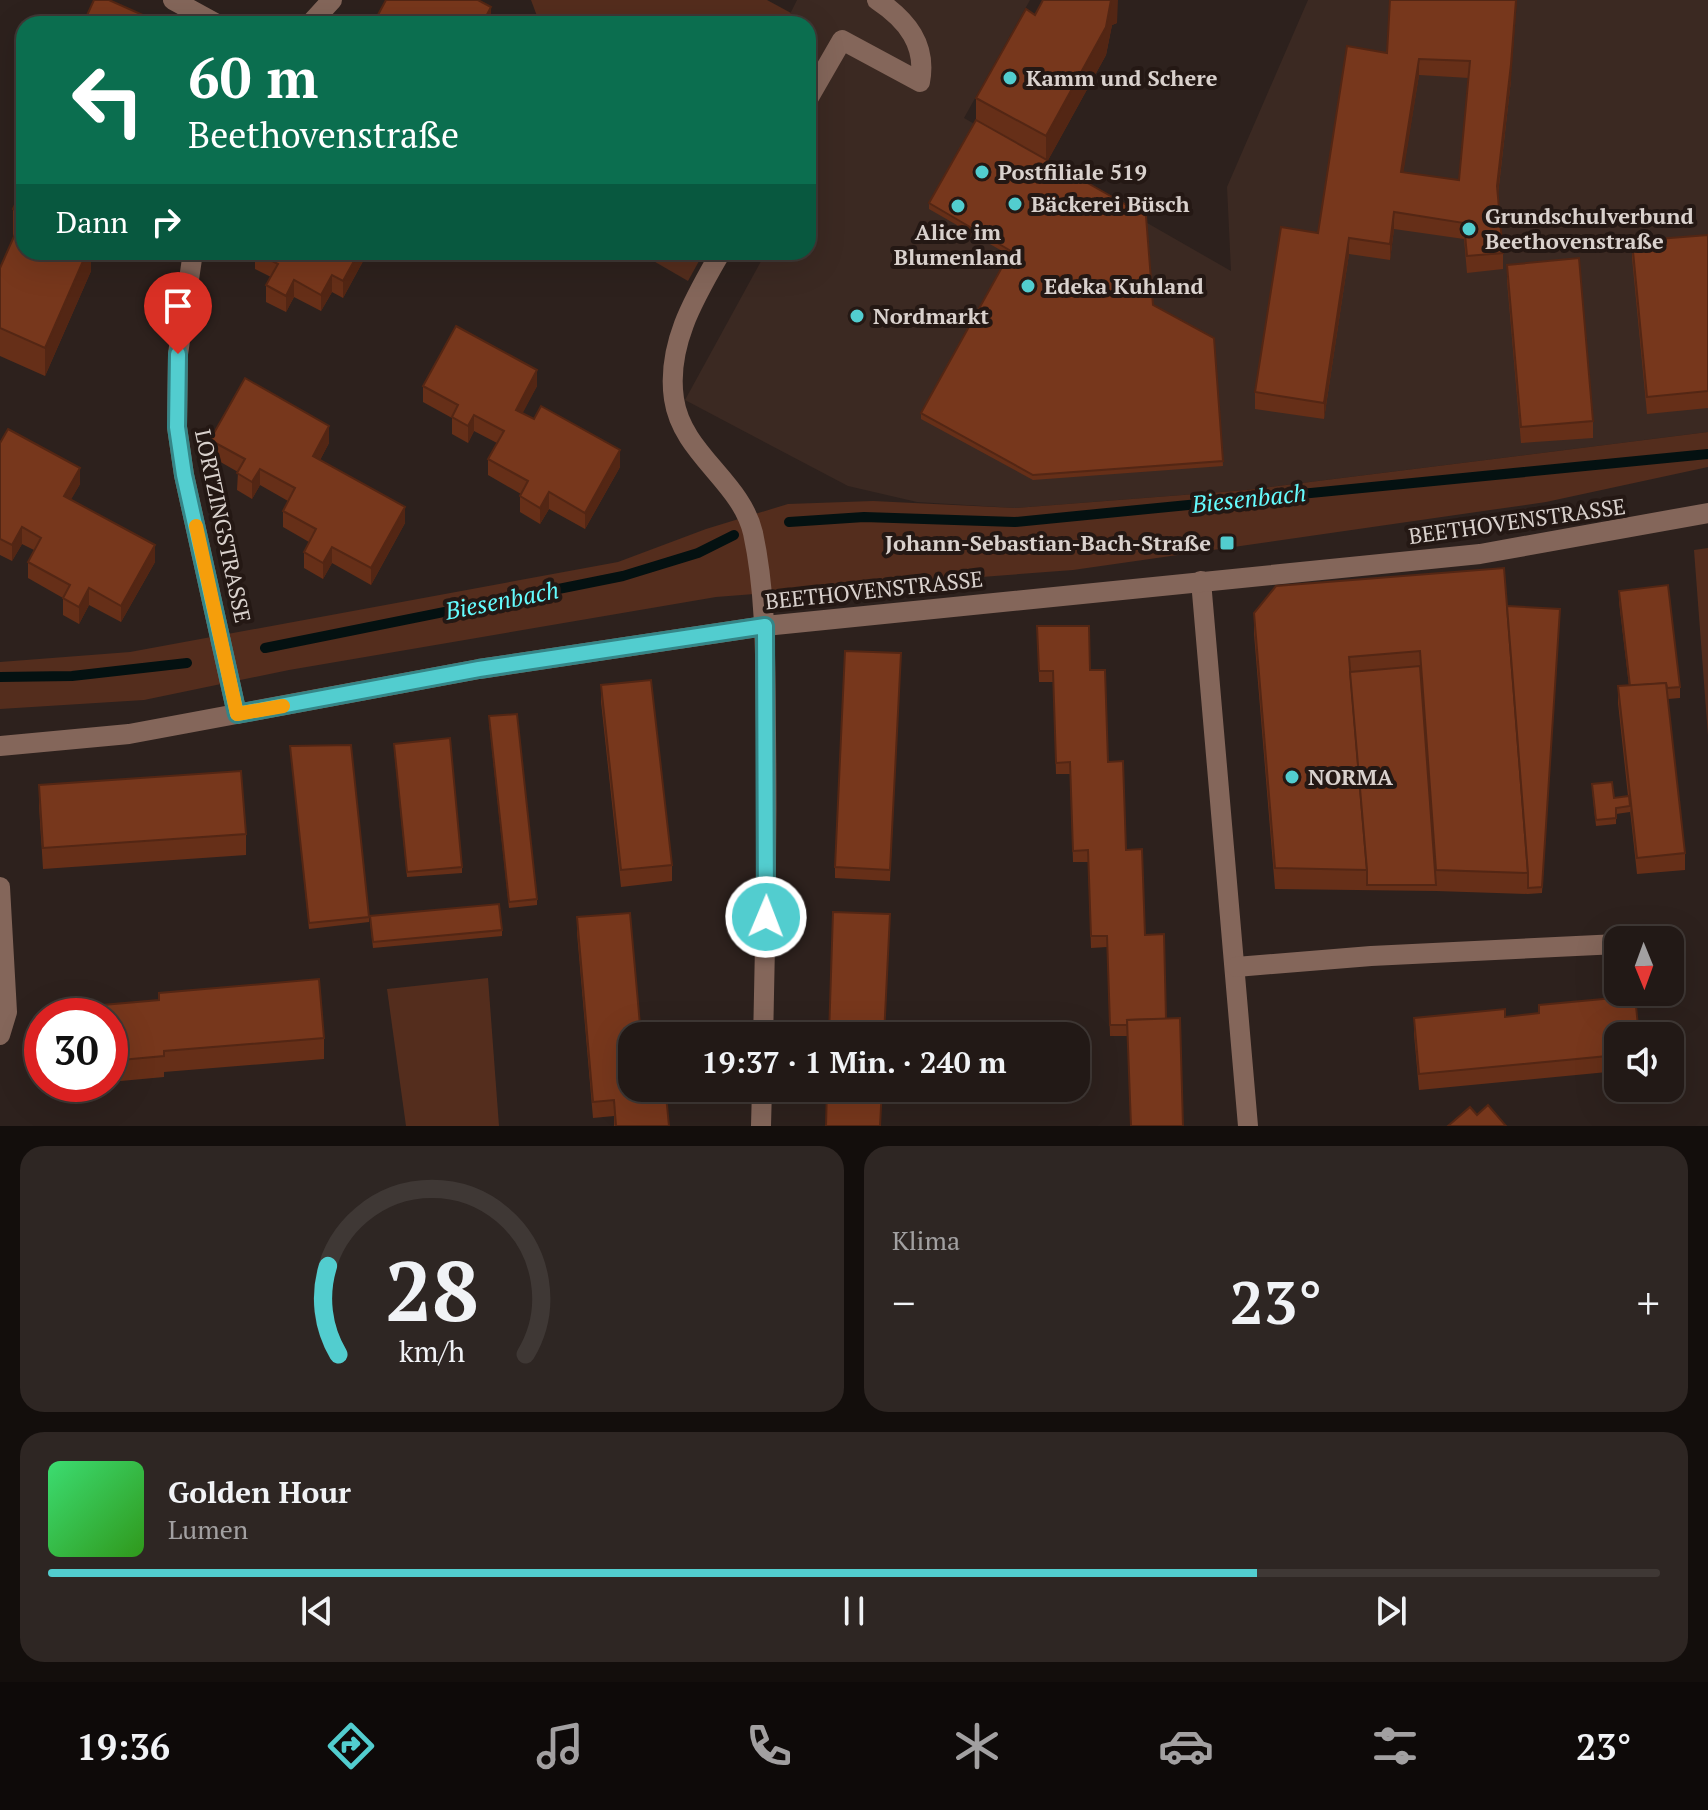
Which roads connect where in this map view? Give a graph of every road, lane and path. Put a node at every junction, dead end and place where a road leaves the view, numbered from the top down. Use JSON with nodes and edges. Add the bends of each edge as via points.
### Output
{"nodes":[{"id":1,"x":173,"y":0,"type":"edge"},
{"id":2,"x":332,"y":0,"type":"edge"},
{"id":3,"x":877,"y":0,"type":"edge"},
{"id":4,"x":202,"y":16,"type":"edge"},
{"id":5,"x":317,"y":16,"type":"edge"},
{"id":6,"x":816,"y":85,"type":"edge"},
{"id":7,"x":192,"y":260,"type":"edge"},
{"id":8,"x":717,"y":260,"type":"edge"},
{"id":9,"x":1708,"y":513,"type":"edge"},
{"id":10,"x":1201,"y":581,"type":"junction"},
{"id":11,"x":765,"y":626,"type":"junction"},
{"id":12,"x":237,"y":714,"type":"junction"},
{"id":13,"x":0,"y":746,"type":"edge"},
{"id":14,"x":0,"y":887,"type":"edge"},
{"id":15,"x":1604,"y":945,"type":"edge"},
{"id":16,"x":1236,"y":967,"type":"junction"},
{"id":17,"x":763,"y":1022,"type":"edge"},
{"id":18,"x":0,"y":1035,"type":"edge"},
{"id":19,"x":762,"y":1102,"type":"edge"},
{"id":20,"x":761,"y":1126,"type":"edge"},
{"id":21,"x":1248,"y":1126,"type":"edge"}],
"edges":[{"from":1,"to":4,"type":"street"},
{"from":2,"to":5,"type":"street"},
{"from":3,"to":6,"type":"street","via":[[915,36],[923,65],[920,82],[842,40]]},
{"from":7,"to":12,"type":"street","name":"LORTZINGSTRASSE","via":[[178,354],[177,427]]},
{"from":8,"to":11,"type":"street","via":[[682,325],[675,349],[674,401],[695,449],[751,523]]},
{"from":9,"to":10,"type":"street","name":"BEETHOVENSTRASSE","via":[[1480,554]]},
{"from":10,"to":11,"type":"street","name":"BEETHOVENSTRASSE"},
{"from":10,"to":16,"type":"street"},
{"from":11,"to":12,"type":"street","name":"BEETHOVENSTRASSE","via":[[479,669]]},
{"from":11,"to":17,"type":"street"},
{"from":12,"to":13,"type":"street","name":"BEETHOVENSTRASSE","via":[[129,734]]},
{"from":14,"to":18,"type":"street","via":[[7,1012]]},
{"from":15,"to":16,"type":"street"},
{"from":16,"to":21,"type":"street"},
{"from":19,"to":20,"type":"street"}]}
